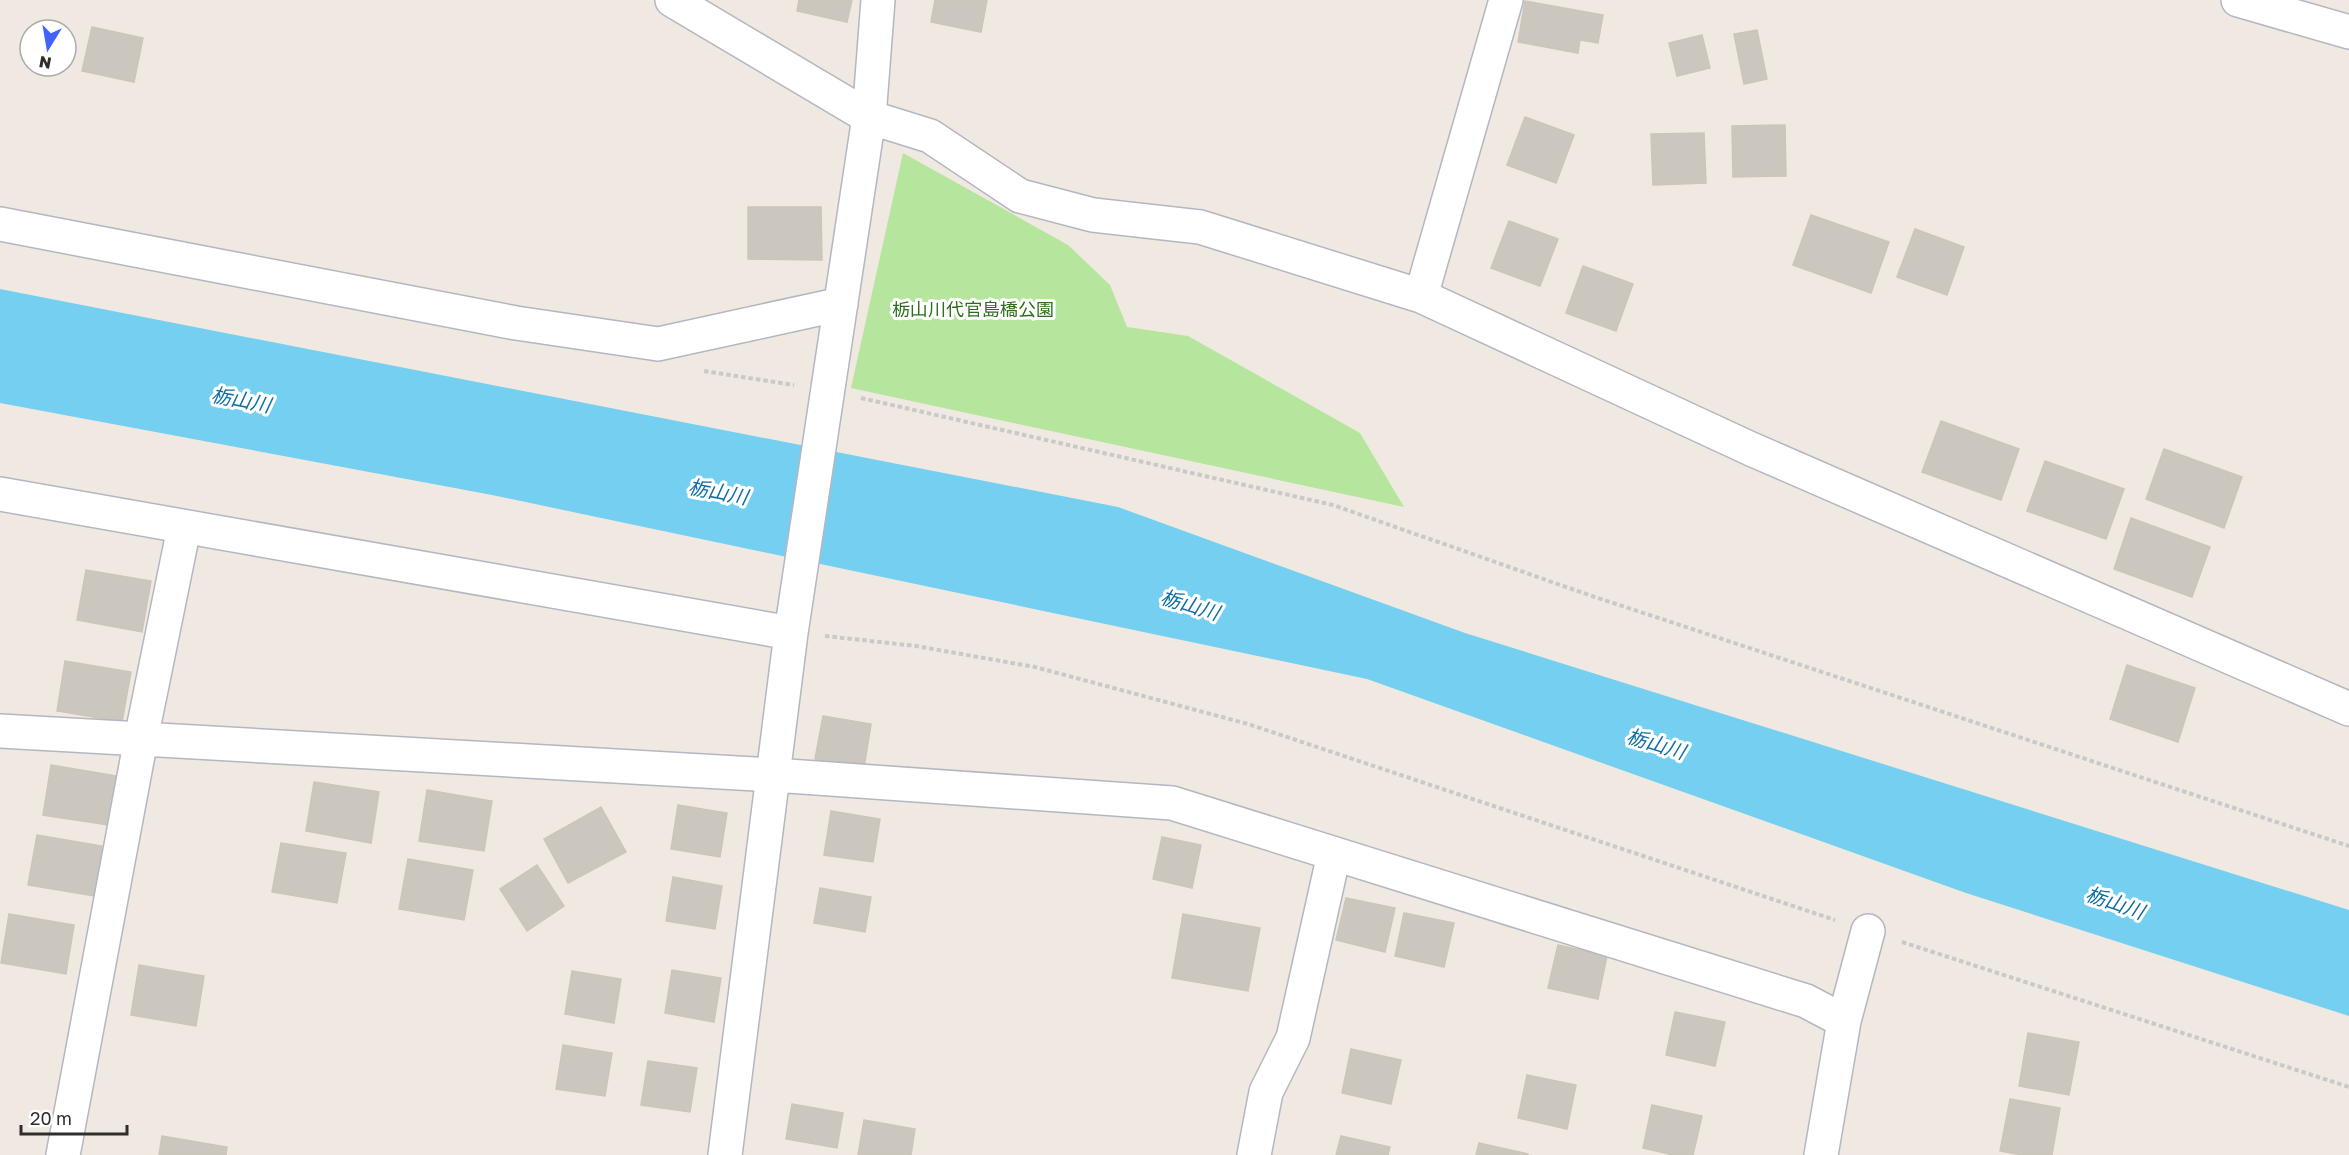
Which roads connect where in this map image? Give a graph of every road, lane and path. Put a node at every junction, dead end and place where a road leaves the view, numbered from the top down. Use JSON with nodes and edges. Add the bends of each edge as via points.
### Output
{"nodes":[{"id":1,"x":672,"y":0,"type":"edge"},
{"id":2,"x":878,"y":0,"type":"edge"},
{"id":3,"x":1506,"y":0,"type":"edge"},
{"id":4,"x":2238,"y":0,"type":"edge"},
{"id":5,"x":2349,"y":32,"type":"edge"},
{"id":6,"x":869,"y":117,"type":"junction"},
{"id":7,"x":0,"y":224,"type":"edge"},
{"id":8,"x":1421,"y":296,"type":"junction"},
{"id":9,"x":841,"y":304,"type":"junction"},
{"id":10,"x":827,"y":390,"type":"junction"},
{"id":11,"x":0,"y":494,"type":"edge"},
{"id":12,"x":184,"y":528,"type":"junction"},
{"id":13,"x":791,"y":633,"type":"junction"},
{"id":14,"x":2349,"y":709,"type":"edge"},
{"id":15,"x":0,"y":731,"type":"edge"},
{"id":16,"x":141,"y":739,"type":"junction"},
{"id":17,"x":774,"y":775,"type":"junction"},
{"id":18,"x":2349,"y":846,"type":"edge"},
{"id":19,"x":1334,"y":854,"type":"junction"},
{"id":20,"x":1868,"y":931,"type":"junction"},
{"id":21,"x":1844,"y":1021,"type":"junction"},
{"id":22,"x":2349,"y":1087,"type":"edge"},
{"id":23,"x":63,"y":1155,"type":"edge"},
{"id":24,"x":725,"y":1155,"type":"edge"},
{"id":25,"x":1254,"y":1155,"type":"edge"},
{"id":26,"x":1821,"y":1155,"type":"edge"}],
"edges":[{"from":1,"to":6,"type":"street"},
{"from":2,"to":6,"type":"street"},
{"from":3,"to":8,"type":"street"},
{"from":4,"to":5,"type":"street"},
{"from":6,"to":8,"type":"street","via":[[930,136],[1020,196],[1093,215],[1200,227]]},
{"from":6,"to":9,"type":"street"},
{"from":7,"to":9,"type":"street","via":[[516,323],[658,344]]},
{"from":8,"to":14,"type":"street","via":[[1751,449]]},
{"from":9,"to":10,"type":"street"},
{"from":10,"to":13,"type":"street"},
{"from":10,"to":18,"type":"path","via":[[1334,505],[1589,595]]},
{"from":11,"to":12,"type":"street"},
{"from":12,"to":13,"type":"street"},
{"from":12,"to":16,"type":"street"},
{"from":13,"to":17,"type":"street"},
{"from":13,"to":20,"type":"path","via":[[916,645],[1035,667],[1237,721]]},
{"from":15,"to":16,"type":"street"},
{"from":16,"to":17,"type":"street"},
{"from":16,"to":23,"type":"street"},
{"from":17,"to":19,"type":"street","via":[[1172,803]]},
{"from":17,"to":24,"type":"street"},
{"from":19,"to":21,"type":"street","via":[[1806,1001]]},
{"from":19,"to":25,"type":"street","via":[[1293,1038],[1266,1092]]},
{"from":20,"to":21,"type":"street"},
{"from":20,"to":22,"type":"path"},
{"from":21,"to":26,"type":"street"}]}
